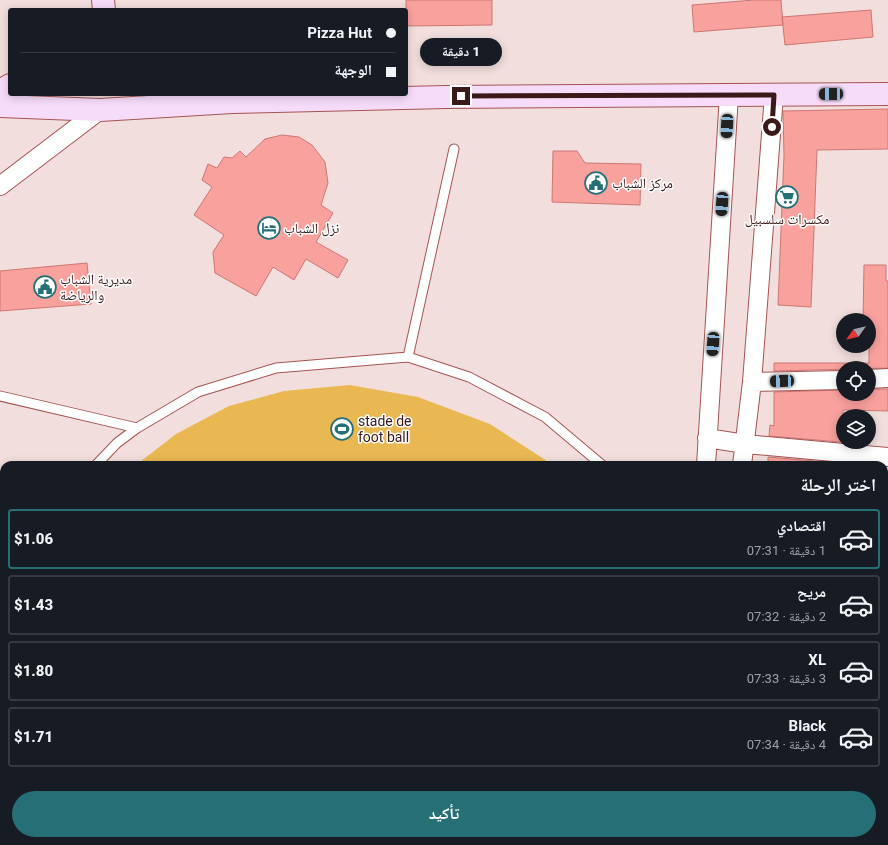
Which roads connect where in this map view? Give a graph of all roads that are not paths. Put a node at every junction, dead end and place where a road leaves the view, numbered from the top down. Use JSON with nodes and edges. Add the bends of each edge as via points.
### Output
{"nodes":[{"id":1,"x":888,"y":94,"type":"edge"},
{"id":2,"x":729,"y":95,"type":"junction"},
{"id":3,"x":774,"y":95,"type":"junction"},
{"id":4,"x":225,"y":98,"type":"edge"},
{"id":5,"x":100,"y":102,"type":"edge"},
{"id":6,"x":0,"y":106,"type":"edge"},
{"id":7,"x":454,"y":148,"type":"dead end"},
{"id":8,"x":0,"y":186,"type":"edge"},
{"id":9,"x":408,"y":357,"type":"junction"},
{"id":10,"x":888,"y":378,"type":"edge"},
{"id":11,"x":876,"y":379,"type":"edge"},
{"id":12,"x":836,"y":380,"type":"edge"},
{"id":13,"x":752,"y":382,"type":"junction"},
{"id":14,"x":0,"y":396,"type":"edge"},
{"id":15,"x":137,"y":428,"type":"junction"},
{"id":16,"x":707,"y":438,"type":"junction"},
{"id":17,"x":745,"y":444,"type":"junction"},
{"id":18,"x":888,"y":457,"type":"edge"},
{"id":19,"x":100,"y":461,"type":"edge"},
{"id":20,"x":597,"y":461,"type":"edge"},
{"id":21,"x":706,"y":461,"type":"edge"},
{"id":22,"x":743,"y":461,"type":"edge"}],
"edges":[{"from":1,"to":3,"type":"main road"},
{"from":2,"to":3,"type":"main road"},
{"from":2,"to":4,"type":"main road"},
{"from":2,"to":16,"type":"street"},
{"from":3,"to":13,"type":"street"},
{"from":4,"to":5,"type":"main road"},
{"from":5,"to":6,"type":"main road"},
{"from":5,"to":8,"type":"street"},
{"from":7,"to":9,"type":"lane"},
{"from":9,"to":15,"type":"lane","via":[[276,368],[198,392]]},
{"from":9,"to":20,"type":"lane","via":[[469,377],[546,417]]},
{"from":10,"to":11,"type":"street"},
{"from":12,"to":13,"type":"street"},
{"from":13,"to":17,"type":"street"},
{"from":14,"to":15,"type":"lane"},
{"from":15,"to":19,"type":"lane","via":[[117,443]]},
{"from":16,"to":17,"type":"street"},
{"from":16,"to":21,"type":"street"},
{"from":17,"to":18,"type":"street"},
{"from":17,"to":22,"type":"street"}]}
